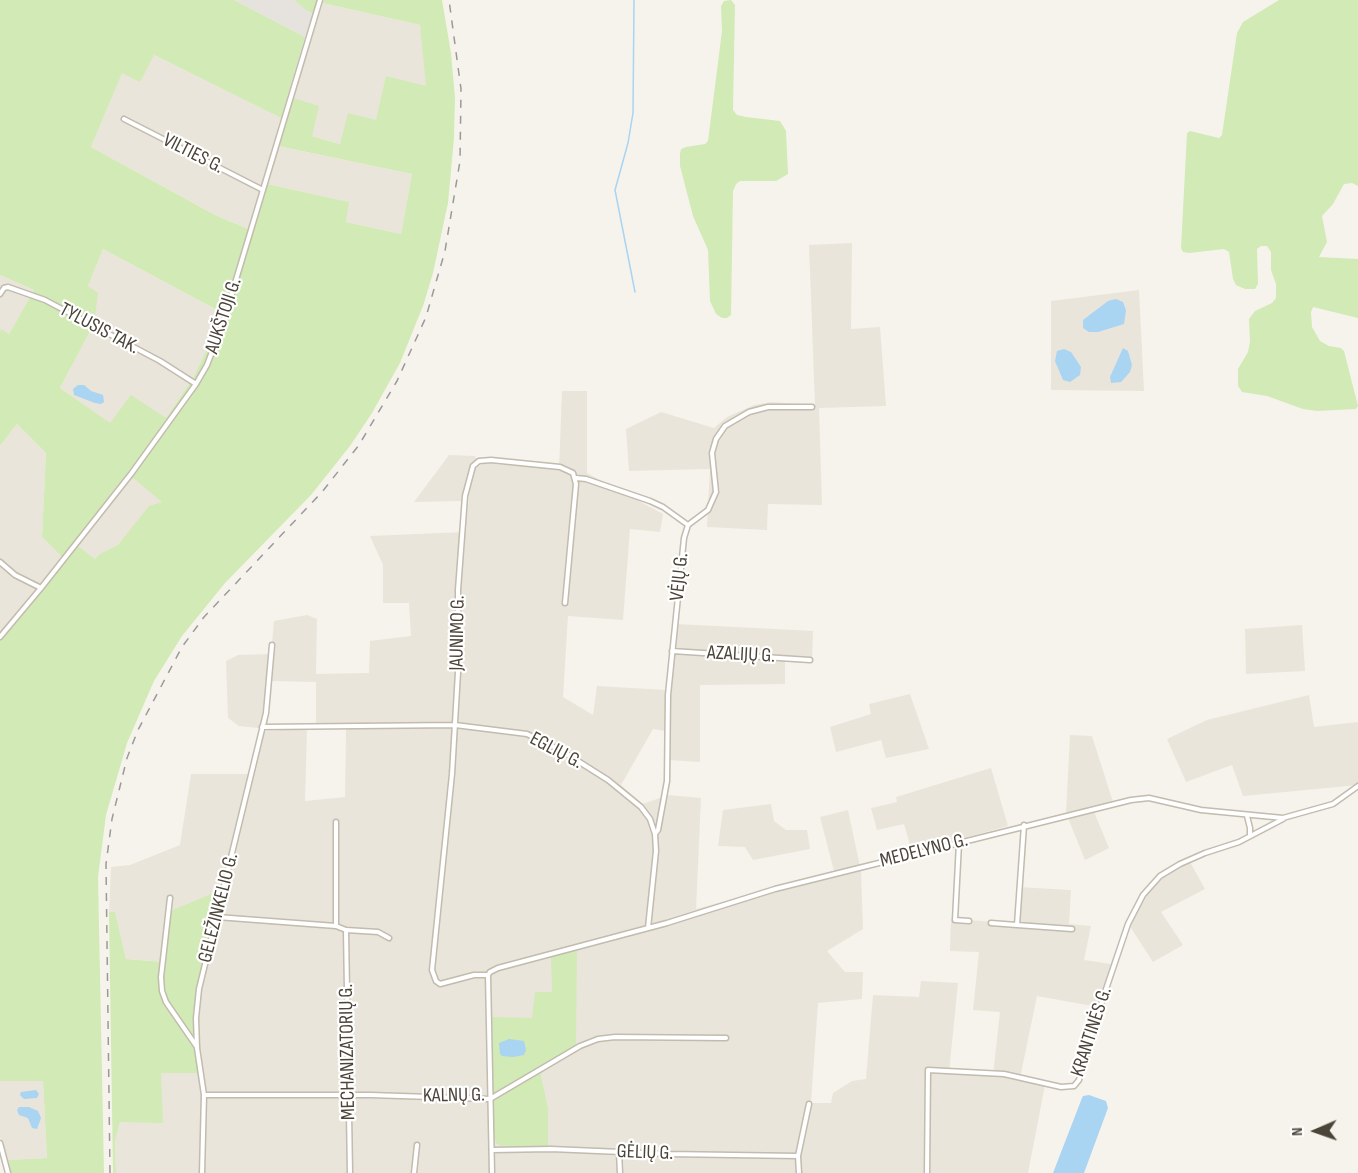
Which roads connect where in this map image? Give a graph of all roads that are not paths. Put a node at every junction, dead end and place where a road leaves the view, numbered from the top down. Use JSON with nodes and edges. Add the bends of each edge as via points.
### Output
{"nodes":[{"id":1,"x":320,"y":0,"type":"edge"},
{"id":2,"x":124,"y":119,"type":"dead end"},
{"id":3,"x":263,"y":189,"type":"junction"},
{"id":4,"x":0,"y":294,"type":"edge"},
{"id":5,"x":196,"y":384,"type":"junction"},
{"id":6,"x":812,"y":407,"type":"dead end"},
{"id":7,"x":576,"y":478,"type":"junction"},
{"id":8,"x":688,"y":525,"type":"junction"},
{"id":9,"x":0,"y":562,"type":"edge"},
{"id":10,"x":41,"y":588,"type":"junction"},
{"id":11,"x":565,"y":603,"type":"dead end"},
{"id":12,"x":0,"y":637,"type":"edge"},
{"id":13,"x":272,"y":645,"type":"dead end"},
{"id":14,"x":672,"y":651,"type":"junction"},
{"id":15,"x":810,"y":660,"type":"dead end"},
{"id":16,"x":455,"y":725,"type":"junction"},
{"id":17,"x":262,"y":727,"type":"junction"},
{"id":18,"x":1358,"y":786,"type":"edge"},
{"id":19,"x":1247,"y":816,"type":"junction"},
{"id":20,"x":1283,"y":818,"type":"junction"},
{"id":21,"x":336,"y":822,"type":"dead end"},
{"id":22,"x":1024,"y":825,"type":"junction"},
{"id":23,"x":655,"y":834,"type":"junction"},
{"id":24,"x":1250,"y":837,"type":"junction"},
{"id":25,"x":958,"y":843,"type":"junction"},
{"id":26,"x":170,"y":898,"type":"dead end"},
{"id":27,"x":217,"y":917,"type":"junction"},
{"id":28,"x":969,"y":921,"type":"dead end"},
{"id":29,"x":992,"y":923,"type":"dead end"},
{"id":30,"x":1017,"y":925,"type":"junction"},
{"id":31,"x":336,"y":926,"type":"junction"},
{"id":32,"x":648,"y":928,"type":"junction"},
{"id":33,"x":1072,"y":929,"type":"dead end"},
{"id":34,"x":346,"y":930,"type":"junction"},
{"id":35,"x":388,"y":938,"type":"dead end"},
{"id":36,"x":489,"y":974,"type":"junction"},
{"id":37,"x":726,"y":1038,"type":"dead end"},
{"id":38,"x":197,"y":1048,"type":"junction"},
{"id":39,"x":204,"y":1095,"type":"junction"},
{"id":40,"x":350,"y":1096,"type":"junction"},
{"id":41,"x":490,"y":1099,"type":"junction"},
{"id":42,"x":809,"y":1104,"type":"dead end"},
{"id":43,"x":0,"y":1143,"type":"edge"},
{"id":44,"x":417,"y":1145,"type":"dead end"},
{"id":45,"x":492,"y":1150,"type":"junction"},
{"id":46,"x":619,"y":1152,"type":"junction"},
{"id":47,"x":798,"y":1156,"type":"junction"},
{"id":48,"x":8,"y":1173,"type":"edge"},
{"id":49,"x":202,"y":1173,"type":"edge"},
{"id":50,"x":350,"y":1173,"type":"edge"},
{"id":51,"x":414,"y":1173,"type":"edge"},
{"id":52,"x":492,"y":1173,"type":"edge"},
{"id":53,"x":620,"y":1173,"type":"edge"},
{"id":54,"x":799,"y":1173,"type":"edge"},
{"id":55,"x":927,"y":1173,"type":"edge"}],
"edges":[{"from":1,"to":3,"type":"street","name":"AUKŠTOJI G."},
{"from":2,"to":3,"type":"street","name":"VILTIES G."},
{"from":3,"to":5,"type":"street","name":"AUKŠTOJI G.","via":[[218,340]]},
{"from":4,"to":5,"type":"street","name":"TYLUSIS TAK.","via":[[8,287],[45,300]]},
{"from":5,"to":10,"type":"street","name":"AUKŠTOJI G."},
{"from":6,"to":8,"type":"street","name":"VĖJŲ G.","via":[[757,409],[725,426],[712,453],[717,484],[713,501],[705,513]]},
{"from":7,"to":8,"type":"street","via":[[650,501]]},
{"from":7,"to":11,"type":"street"},
{"from":7,"to":16,"type":"street","name":"JAUNIMO G.","via":[[560,467],[491,460],[473,466],[465,496],[461,550]]},
{"from":8,"to":14,"type":"street","name":"VĖJŲ G."},
{"from":9,"to":10,"type":"street"},
{"from":10,"to":12,"type":"street","name":"AUKŠTOJI G."},
{"from":13,"to":17,"type":"street","name":"GELEŽINKELIO G."},
{"from":14,"to":15,"type":"street","name":"AZALIJŲ G."},
{"from":14,"to":23,"type":"street","name":"VĖJŲ G.","via":[[666,782]]},
{"from":16,"to":17,"type":"street","name":"EGLIŲ G."},
{"from":16,"to":23,"type":"street","name":"EGLIŲ G.","via":[[527,734],[562,751],[641,807]]},
{"from":16,"to":36,"type":"street","name":"JAUNIMO G.","via":[[432,970],[440,984]]},
{"from":17,"to":27,"type":"street","name":"GELEŽINKELIO G."},
{"from":18,"to":20,"type":"street","name":"MEDELYNO G.","via":[[1333,804]]},
{"from":19,"to":20,"type":"street","name":"MEDELYNO G."},
{"from":19,"to":22,"type":"street","name":"MEDELYNO G.","via":[[1149,798]]},
{"from":19,"to":24,"type":"street"},
{"from":20,"to":24,"type":"street","name":"KRANTINĖS G."},
{"from":21,"to":31,"type":"street"},
{"from":22,"to":25,"type":"street","name":"MEDELYNO G."},
{"from":22,"to":30,"type":"street"},
{"from":23,"to":32,"type":"street","name":"EGLIŲ G."},
{"from":24,"to":55,"type":"street","name":"KRANTINĖS G.","via":[[1180,864],[1160,876],[1143,895],[1128,924],[1074,1086],[1061,1087],[1004,1074],[928,1070]]},
{"from":25,"to":28,"type":"street","via":[[955,920]]},
{"from":25,"to":32,"type":"street","name":"MEDELYNO G.","via":[[775,889]]},
{"from":26,"to":38,"type":"street","via":[[162,991]]},
{"from":27,"to":31,"type":"street"},
{"from":27,"to":38,"type":"street","name":"GELEŽINKELIO G.","via":[[199,989]]},
{"from":29,"to":30,"type":"street"},
{"from":30,"to":33,"type":"street"},
{"from":31,"to":34,"type":"street"},
{"from":32,"to":36,"type":"street","name":"MEDELYNO G.","via":[[505,965]]},
{"from":34,"to":35,"type":"street","via":[[378,932]]},
{"from":34,"to":40,"type":"street","name":"MECHANIZATORIŲ G."},
{"from":36,"to":41,"type":"street"},
{"from":37,"to":41,"type":"street","name":"KALNŲ G.","via":[[598,1039]]},
{"from":38,"to":39,"type":"street","name":"GELEŽINKELIO G."},
{"from":39,"to":40,"type":"street","name":"KALNŲ G."},
{"from":39,"to":49,"type":"street","name":"GELEŽINKELIO G."},
{"from":40,"to":41,"type":"street","name":"KALNŲ G."},
{"from":40,"to":50,"type":"street","name":"MECHANIZATORIŲ G."},
{"from":41,"to":45,"type":"street"},
{"from":42,"to":47,"type":"street"},
{"from":43,"to":48,"type":"street"},
{"from":44,"to":51,"type":"street"},
{"from":45,"to":46,"type":"street","name":"GĖLIŲ G."},
{"from":45,"to":52,"type":"street"},
{"from":46,"to":47,"type":"street","name":"GĖLIŲ G."},
{"from":46,"to":53,"type":"street"},
{"from":47,"to":54,"type":"street"}]}
